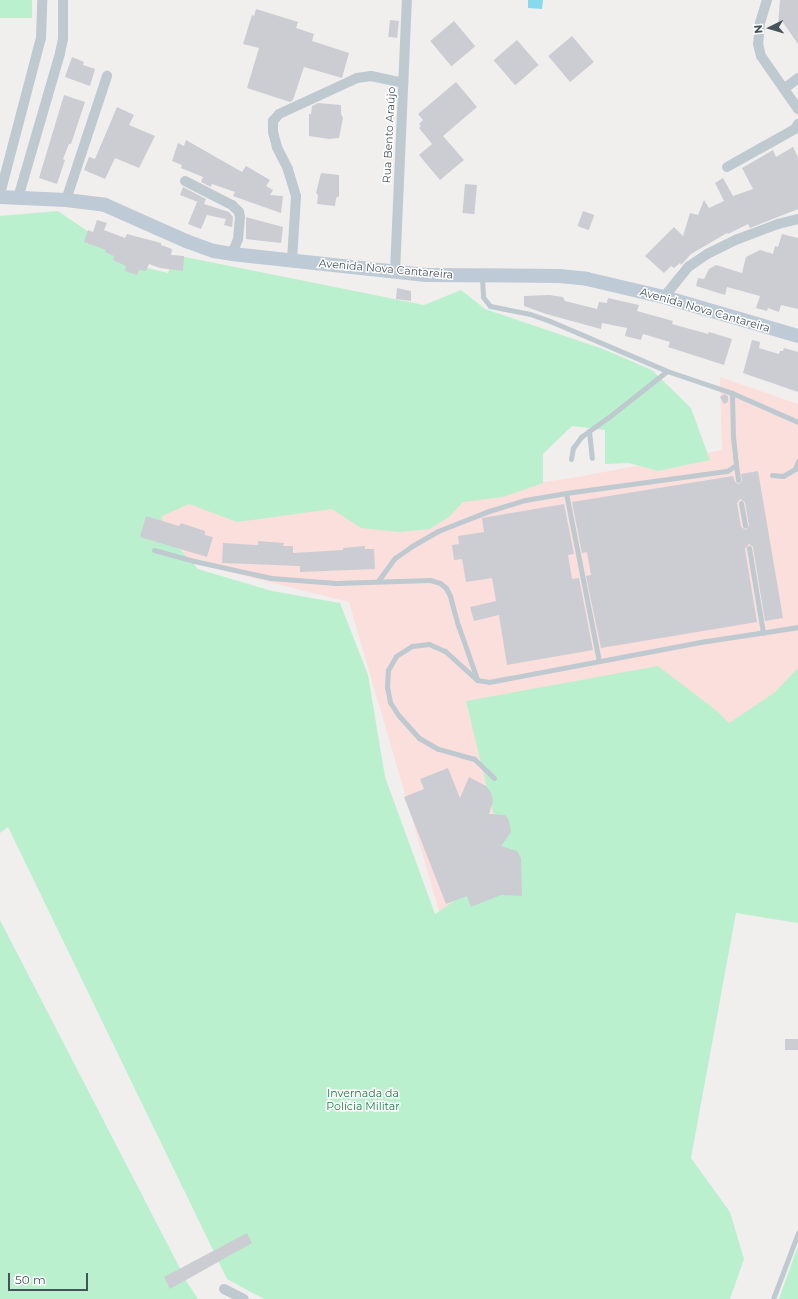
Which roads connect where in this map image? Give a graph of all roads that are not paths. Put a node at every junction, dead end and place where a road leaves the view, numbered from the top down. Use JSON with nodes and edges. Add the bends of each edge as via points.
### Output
{"nodes":[{"id":1,"x":42,"y":0,"type":"edge"},
{"id":2,"x":63,"y":0,"type":"edge"},
{"id":3,"x":407,"y":0,"type":"edge"},
{"id":4,"x":767,"y":0,"type":"edge"},
{"id":5,"x":108,"y":76,"type":"dead end"},
{"id":6,"x":798,"y":78,"type":"edge"},
{"id":7,"x":404,"y":83,"type":"junction"},
{"id":8,"x":784,"y":89,"type":"junction"},
{"id":9,"x":798,"y":109,"type":"edge"},
{"id":10,"x":798,"y":124,"type":"edge"},
{"id":11,"x":727,"y":167,"type":"dead end"},
{"id":12,"x":185,"y":181,"type":"dead end"},
{"id":13,"x":0,"y":194,"type":"edge"},
{"id":14,"x":0,"y":198,"type":"edge"},
{"id":15,"x":18,"y":198,"type":"junction"},
{"id":16,"x":66,"y":200,"type":"junction"},
{"id":17,"x":798,"y":219,"type":"edge"},
{"id":18,"x":232,"y":254,"type":"junction"},
{"id":19,"x":292,"y":260,"type":"junction"},
{"id":20,"x":395,"y":272,"type":"junction"},
{"id":21,"x":482,"y":276,"type":"junction"},
{"id":22,"x":664,"y":297,"type":"junction"},
{"id":23,"x":798,"y":336,"type":"edge"},
{"id":24,"x":667,"y":371,"type":"junction"},
{"id":25,"x":732,"y":393,"type":"junction"},
{"id":26,"x":798,"y":422,"type":"edge"},
{"id":27,"x":589,"y":431,"type":"junction"},
{"id":28,"x":592,"y":458,"type":"dead end"},
{"id":29,"x":571,"y":459,"type":"dead end"},
{"id":30,"x":798,"y":461,"type":"edge"},
{"id":31,"x":736,"y":464,"type":"junction"},
{"id":32,"x":772,"y":475,"type":"dead end"},
{"id":33,"x":738,"y":480,"type":"dead end"},
{"id":34,"x":566,"y":493,"type":"junction"},
{"id":35,"x":741,"y":503,"type":"dead end"},
{"id":36,"x":745,"y":526,"type":"dead end"},
{"id":37,"x":749,"y":548,"type":"dead end"},
{"id":38,"x":154,"y":550,"type":"dead end"},
{"id":39,"x":378,"y":581,"type":"junction"},
{"id":40,"x":798,"y":627,"type":"edge"},
{"id":41,"x":763,"y":633,"type":"junction"},
{"id":42,"x":599,"y":662,"type":"junction"},
{"id":43,"x":477,"y":680,"type":"junction"},
{"id":44,"x":494,"y":778,"type":"dead end"},
{"id":45,"x":798,"y":1233,"type":"edge"},
{"id":46,"x":224,"y":1290,"type":"dead end"},
{"id":47,"x":244,"y":1299,"type":"edge"},
{"id":48,"x":773,"y":1299,"type":"edge"}],
"edges":[{"from":1,"to":13,"type":"street","via":[[41,38]]},
{"from":2,"to":15,"type":"street","via":[[63,39],[60,53]]},
{"from":3,"to":7,"type":"street","name":"Rua Bento Araújo"},
{"from":4,"to":8,"type":"street","via":[[760,23],[758,44],[767,67]]},
{"from":5,"to":16,"type":"street"},
{"from":6,"to":8,"type":"street"},
{"from":7,"to":19,"type":"street","via":[[371,76],[357,78],[279,114],[273,121],[276,147],[288,169],[296,196]]},
{"from":7,"to":20,"type":"street","name":"Rua Bento Araújo"},
{"from":8,"to":9,"type":"street"},
{"from":10,"to":11,"type":"street","via":[[794,129]]},
{"from":12,"to":18,"type":"street","via":[[232,205],[239,212],[238,239]]},
{"from":14,"to":15,"type":"main road","name":"Avenida Nova Cantareira"},
{"from":15,"to":16,"type":"main road","name":"Avenida Nova Cantareira"},
{"from":16,"to":18,"type":"main road","name":"Avenida Nova Cantareira","via":[[105,205],[186,241]]},
{"from":17,"to":22,"type":"street","via":[[758,232],[706,254],[688,268]]},
{"from":18,"to":19,"type":"main road","name":"Avenida Nova Cantareira"},
{"from":19,"to":20,"type":"main road","name":"Avenida Nova Cantareira"},
{"from":20,"to":21,"type":"main road","name":"Avenida Nova Cantareira"},
{"from":21,"to":22,"type":"main road","name":"Avenida Nova Cantareira","via":[[560,276],[587,279]]},
{"from":21,"to":24,"type":"lane","via":[[483,297],[490,306],[530,314]]},
{"from":22,"to":23,"type":"main road","name":"Avenida Nova Cantareira"},
{"from":24,"to":25,"type":"lane"},
{"from":24,"to":27,"type":"lane"},
{"from":25,"to":26,"type":"lane"},
{"from":25,"to":31,"type":"lane","via":[[732,438]]},
{"from":27,"to":28,"type":"lane"},
{"from":27,"to":29,"type":"lane","via":[[573,448]]},
{"from":30,"to":32,"type":"lane","via":[[795,469],[783,476]]},
{"from":31,"to":33,"type":"lane"},
{"from":31,"to":34,"type":"lane","via":[[727,471]]},
{"from":34,"to":39,"type":"lane","via":[[525,500],[438,531],[395,558]]},
{"from":34,"to":42,"type":"lane"},
{"from":35,"to":36,"type":"lane"},
{"from":37,"to":41,"type":"lane"},
{"from":38,"to":39,"type":"lane","via":[[271,578],[336,583]]},
{"from":39,"to":43,"type":"lane","via":[[430,580],[446,588]]},
{"from":40,"to":41,"type":"lane"},
{"from":41,"to":42,"type":"lane"},
{"from":42,"to":43,"type":"lane","via":[[489,682]]},
{"from":43,"to":44,"type":"lane","via":[[445,651],[429,644],[412,646],[396,656],[388,670],[390,702],[418,738],[438,749],[474,759]]},
{"from":45,"to":48,"type":"lane"},
{"from":46,"to":47,"type":"street"}]}
